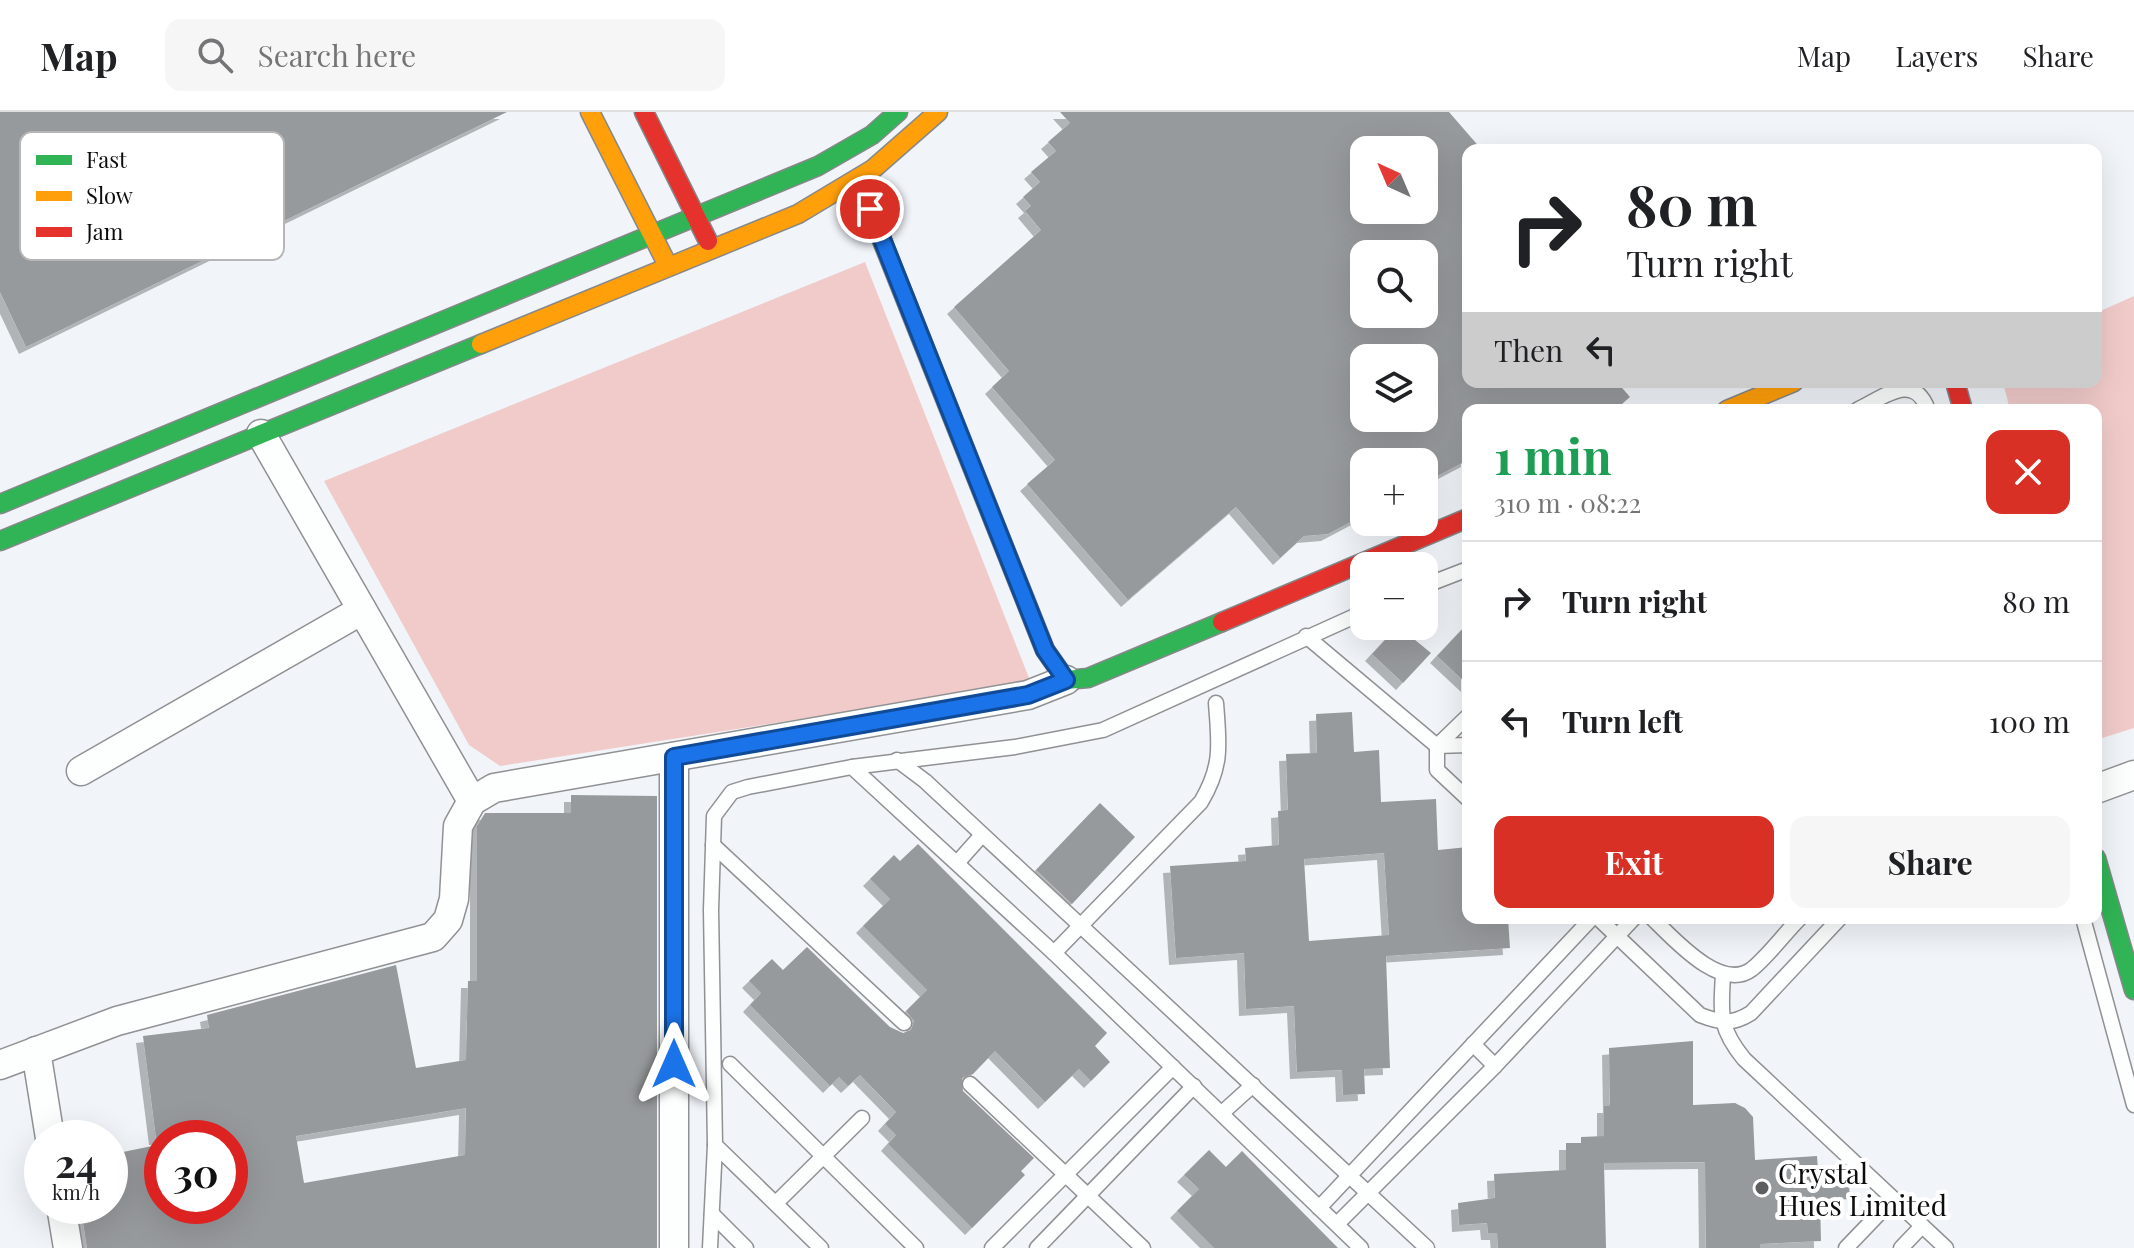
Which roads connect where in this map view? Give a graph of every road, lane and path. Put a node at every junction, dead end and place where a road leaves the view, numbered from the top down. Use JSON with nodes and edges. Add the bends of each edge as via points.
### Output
{"nodes":[{"id":1,"x":590,"y":112,"type":"edge"},
{"id":2,"x":644,"y":112,"type":"edge"},
{"id":3,"x":898,"y":112,"type":"edge"},
{"id":4,"x":938,"y":112,"type":"edge"},
{"id":5,"x":858,"y":180,"type":"junction"},
{"id":6,"x":697,"y":218,"type":"junction"},
{"id":7,"x":654,"y":236,"type":"junction"},
{"id":8,"x":712,"y":249,"type":"junction"},
{"id":9,"x":668,"y":268,"type":"junction"},
{"id":10,"x":1780,"y":388,"type":"edge"},
{"id":11,"x":1913,"y":388,"type":"edge"},
{"id":12,"x":1913,"y":388,"type":"edge"},
{"id":13,"x":1741,"y":404,"type":"edge"},
{"id":14,"x":1870,"y":404,"type":"edge"},
{"id":15,"x":1925,"y":404,"type":"edge"},
{"id":16,"x":261,"y":434,"type":"junction"},
{"id":17,"x":0,"y":482,"type":"edge"},
{"id":18,"x":14,"y":513,"type":"edge"},
{"id":19,"x":1462,"y":521,"type":"edge"},
{"id":20,"x":0,"y":541,"type":"edge"},
{"id":21,"x":1462,"y":571,"type":"edge"},
{"id":22,"x":1438,"y":581,"type":"edge"},
{"id":23,"x":362,"y":610,"type":"junction"},
{"id":24,"x":1350,"y":618,"type":"edge"},
{"id":25,"x":1306,"y":636,"type":"junction"},
{"id":26,"x":1066,"y":680,"type":"junction"},
{"id":27,"x":1216,"y":703,"type":"dead end"},
{"id":28,"x":1462,"y":722,"type":"edge"},
{"id":29,"x":1462,"y":745,"type":"edge"},
{"id":30,"x":1437,"y":746,"type":"junction"},
{"id":31,"x":674,"y":757,"type":"junction"},
{"id":32,"x":897,"y":760,"type":"junction"},
{"id":33,"x":852,"y":767,"type":"junction"},
{"id":34,"x":81,"y":771,"type":"dead end"},
{"id":35,"x":2134,"y":775,"type":"edge"},
{"id":36,"x":2102,"y":787,"type":"edge"},
{"id":37,"x":1462,"y":793,"type":"edge"},
{"id":38,"x":472,"y":801,"type":"junction"},
{"id":39,"x":982,"y":835,"type":"junction"},
{"id":40,"x":713,"y":845,"type":"junction"},
{"id":41,"x":957,"y":863,"type":"junction"},
{"id":42,"x":2102,"y":879,"type":"edge"},
{"id":43,"x":1589,"y":924,"type":"edge"},
{"id":44,"x":1602,"y":924,"type":"edge"},
{"id":45,"x":1628,"y":924,"type":"edge"},
{"id":46,"x":1659,"y":924,"type":"edge"},
{"id":47,"x":1794,"y":924,"type":"edge"},
{"id":48,"x":1834,"y":924,"type":"edge"},
{"id":49,"x":2085,"y":924,"type":"edge"},
{"id":50,"x":1080,"y":927,"type":"junction"},
{"id":51,"x":1616,"y":937,"type":"junction"},
{"id":52,"x":1054,"y":953,"type":"junction"},
{"id":53,"x":1723,"y":974,"type":"junction"},
{"id":54,"x":2134,"y":990,"type":"edge"},
{"id":55,"x":904,"y":1023,"type":"dead end"},
{"id":56,"x":1721,"y":1023,"type":"junction"},
{"id":57,"x":1473,"y":1044,"type":"junction"},
{"id":58,"x":36,"y":1051,"type":"junction"},
{"id":59,"x":730,"y":1064,"type":"dead end"},
{"id":60,"x":0,"y":1065,"type":"edge"},
{"id":61,"x":1495,"y":1066,"type":"junction"},
{"id":62,"x":1173,"y":1067,"type":"junction"},
{"id":63,"x":970,"y":1084,"type":"dead end"},
{"id":64,"x":1253,"y":1085,"type":"junction"},
{"id":65,"x":1194,"y":1086,"type":"junction"},
{"id":66,"x":2134,"y":1105,"type":"edge"},
{"id":67,"x":1222,"y":1113,"type":"junction"},
{"id":68,"x":862,"y":1118,"type":"dead end"},
{"id":69,"x":47,"y":1120,"type":"edge"},
{"id":70,"x":715,"y":1145,"type":"junction"},
{"id":71,"x":823,"y":1158,"type":"junction"},
{"id":72,"x":1066,"y":1173,"type":"junction"},
{"id":73,"x":1351,"y":1174,"type":"junction"},
{"id":74,"x":1369,"y":1192,"type":"junction"},
{"id":75,"x":1088,"y":1194,"type":"junction"},
{"id":76,"x":1893,"y":1199,"type":"junction"},
{"id":77,"x":776,"y":1203,"type":"junction"},
{"id":78,"x":1319,"y":1208,"type":"junction"},
{"id":79,"x":712,"y":1214,"type":"junction"},
{"id":80,"x":64,"y":1224,"type":"edge"},
{"id":81,"x":1337,"y":1224,"type":"junction"},
{"id":82,"x":1922,"y":1226,"type":"junction"},
{"id":83,"x":68,"y":1248,"type":"edge"},
{"id":84,"x":674,"y":1248,"type":"edge"},
{"id":85,"x":710,"y":1248,"type":"edge"},
{"id":86,"x":746,"y":1248,"type":"edge"},
{"id":87,"x":821,"y":1248,"type":"edge"},
{"id":88,"x":916,"y":1248,"type":"edge"},
{"id":89,"x":992,"y":1248,"type":"edge"},
{"id":90,"x":1037,"y":1248,"type":"edge"},
{"id":91,"x":1143,"y":1248,"type":"edge"},
{"id":92,"x":1361,"y":1248,"type":"edge"},
{"id":93,"x":1427,"y":1248,"type":"edge"},
{"id":94,"x":1846,"y":1248,"type":"edge"},
{"id":95,"x":1901,"y":1248,"type":"edge"},
{"id":96,"x":1946,"y":1248,"type":"edge"}],
"edges":[{"from":1,"to":7,"type":"street"},
{"from":2,"to":6,"type":"street"},
{"from":3,"to":6,"type":"street","via":[[872,135],[818,166]]},
{"from":4,"to":5,"type":"street","via":[[890,159]]},
{"from":5,"to":8,"type":"street","via":[[798,214]]},
{"from":5,"to":26,"type":"street","via":[[1045,650]]},
{"from":6,"to":7,"type":"street"},
{"from":6,"to":8,"type":"street"},
{"from":7,"to":9,"type":"street"},
{"from":7,"to":18,"type":"street"},
{"from":8,"to":9,"type":"street"},
{"from":9,"to":16,"type":"street"},
{"from":10,"to":13,"type":"street"},
{"from":11,"to":14,"type":"lane"},
{"from":12,"to":15,"type":"lane"},
{"from":16,"to":18,"type":"street"},
{"from":16,"to":23,"type":"street"},
{"from":17,"to":18,"type":"lane"},
{"from":18,"to":20,"type":"street"},
{"from":19,"to":26,"type":"street","via":[[1088,678]]},
{"from":21,"to":22,"type":"lane"},
{"from":23,"to":34,"type":"street"},
{"from":23,"to":38,"type":"street"},
{"from":24,"to":25,"type":"lane"},
{"from":25,"to":30,"type":"lane"},
{"from":25,"to":32,"type":"lane","via":[[1103,730],[1015,747]]},
{"from":26,"to":31,"type":"street","via":[[1028,695]]},
{"from":27,"to":50,"type":"lane","via":[[1220,759],[1207,791]]},
{"from":28,"to":30,"type":"lane"},
{"from":29,"to":30,"type":"lane"},
{"from":30,"to":37,"type":"lane","via":[[1437,770]]},
{"from":31,"to":38,"type":"street","via":[[494,788]]},
{"from":31,"to":84,"type":"street"},
{"from":32,"to":33,"type":"lane"},
{"from":32,"to":39,"type":"lane"},
{"from":33,"to":40,"type":"lane","via":[[732,792],[714,816]]},
{"from":33,"to":41,"type":"lane"},
{"from":35,"to":36,"type":"street"},
{"from":38,"to":58,"type":"street","via":[[458,826],[448,920],[433,937],[117,1021]]},
{"from":39,"to":41,"type":"lane"},
{"from":39,"to":50,"type":"lane"},
{"from":40,"to":55,"type":"lane"},
{"from":40,"to":70,"type":"lane"},
{"from":41,"to":52,"type":"lane"},
{"from":42,"to":54,"type":"street"},
{"from":43,"to":57,"type":"lane"},
{"from":44,"to":51,"type":"lane"},
{"from":45,"to":51,"type":"lane"},
{"from":46,"to":53,"type":"lane","via":[[1706,966]]},
{"from":47,"to":53,"type":"lane","via":[[1750,971]]},
{"from":48,"to":56,"type":"lane","via":[[1751,1013],[1737,1022]]},
{"from":49,"to":66,"type":"lane"},
{"from":50,"to":52,"type":"lane"},
{"from":50,"to":64,"type":"lane"},
{"from":51,"to":56,"type":"lane","via":[[1700,1015]]},
{"from":51,"to":61,"type":"lane"},
{"from":52,"to":62,"type":"lane"},
{"from":53,"to":56,"type":"lane"},
{"from":56,"to":76,"type":"lane","via":[[1744,1059]]},
{"from":57,"to":61,"type":"lane"},
{"from":57,"to":73,"type":"lane"},
{"from":58,"to":60,"type":"street"},
{"from":58,"to":69,"type":"street"},
{"from":59,"to":71,"type":"lane"},
{"from":61,"to":74,"type":"lane"},
{"from":62,"to":65,"type":"lane"},
{"from":62,"to":72,"type":"lane"},
{"from":63,"to":72,"type":"lane"},
{"from":64,"to":67,"type":"lane"},
{"from":64,"to":73,"type":"lane"},
{"from":65,"to":67,"type":"lane"},
{"from":65,"to":75,"type":"lane"},
{"from":67,"to":78,"type":"lane"},
{"from":68,"to":71,"type":"lane"},
{"from":70,"to":77,"type":"lane"},
{"from":70,"to":79,"type":"lane"},
{"from":71,"to":77,"type":"lane"},
{"from":71,"to":88,"type":"lane"},
{"from":72,"to":75,"type":"lane"},
{"from":72,"to":89,"type":"lane"},
{"from":73,"to":74,"type":"lane"},
{"from":73,"to":78,"type":"lane"},
{"from":74,"to":81,"type":"lane"},
{"from":74,"to":93,"type":"lane"},
{"from":75,"to":90,"type":"lane"},
{"from":75,"to":91,"type":"lane"},
{"from":76,"to":82,"type":"lane"},
{"from":76,"to":94,"type":"lane"},
{"from":77,"to":87,"type":"lane"},
{"from":78,"to":81,"type":"lane"},
{"from":79,"to":85,"type":"lane"},
{"from":79,"to":86,"type":"lane"},
{"from":80,"to":83,"type":"street"},
{"from":81,"to":92,"type":"lane"},
{"from":82,"to":95,"type":"lane"},
{"from":82,"to":96,"type":"lane"}]}
